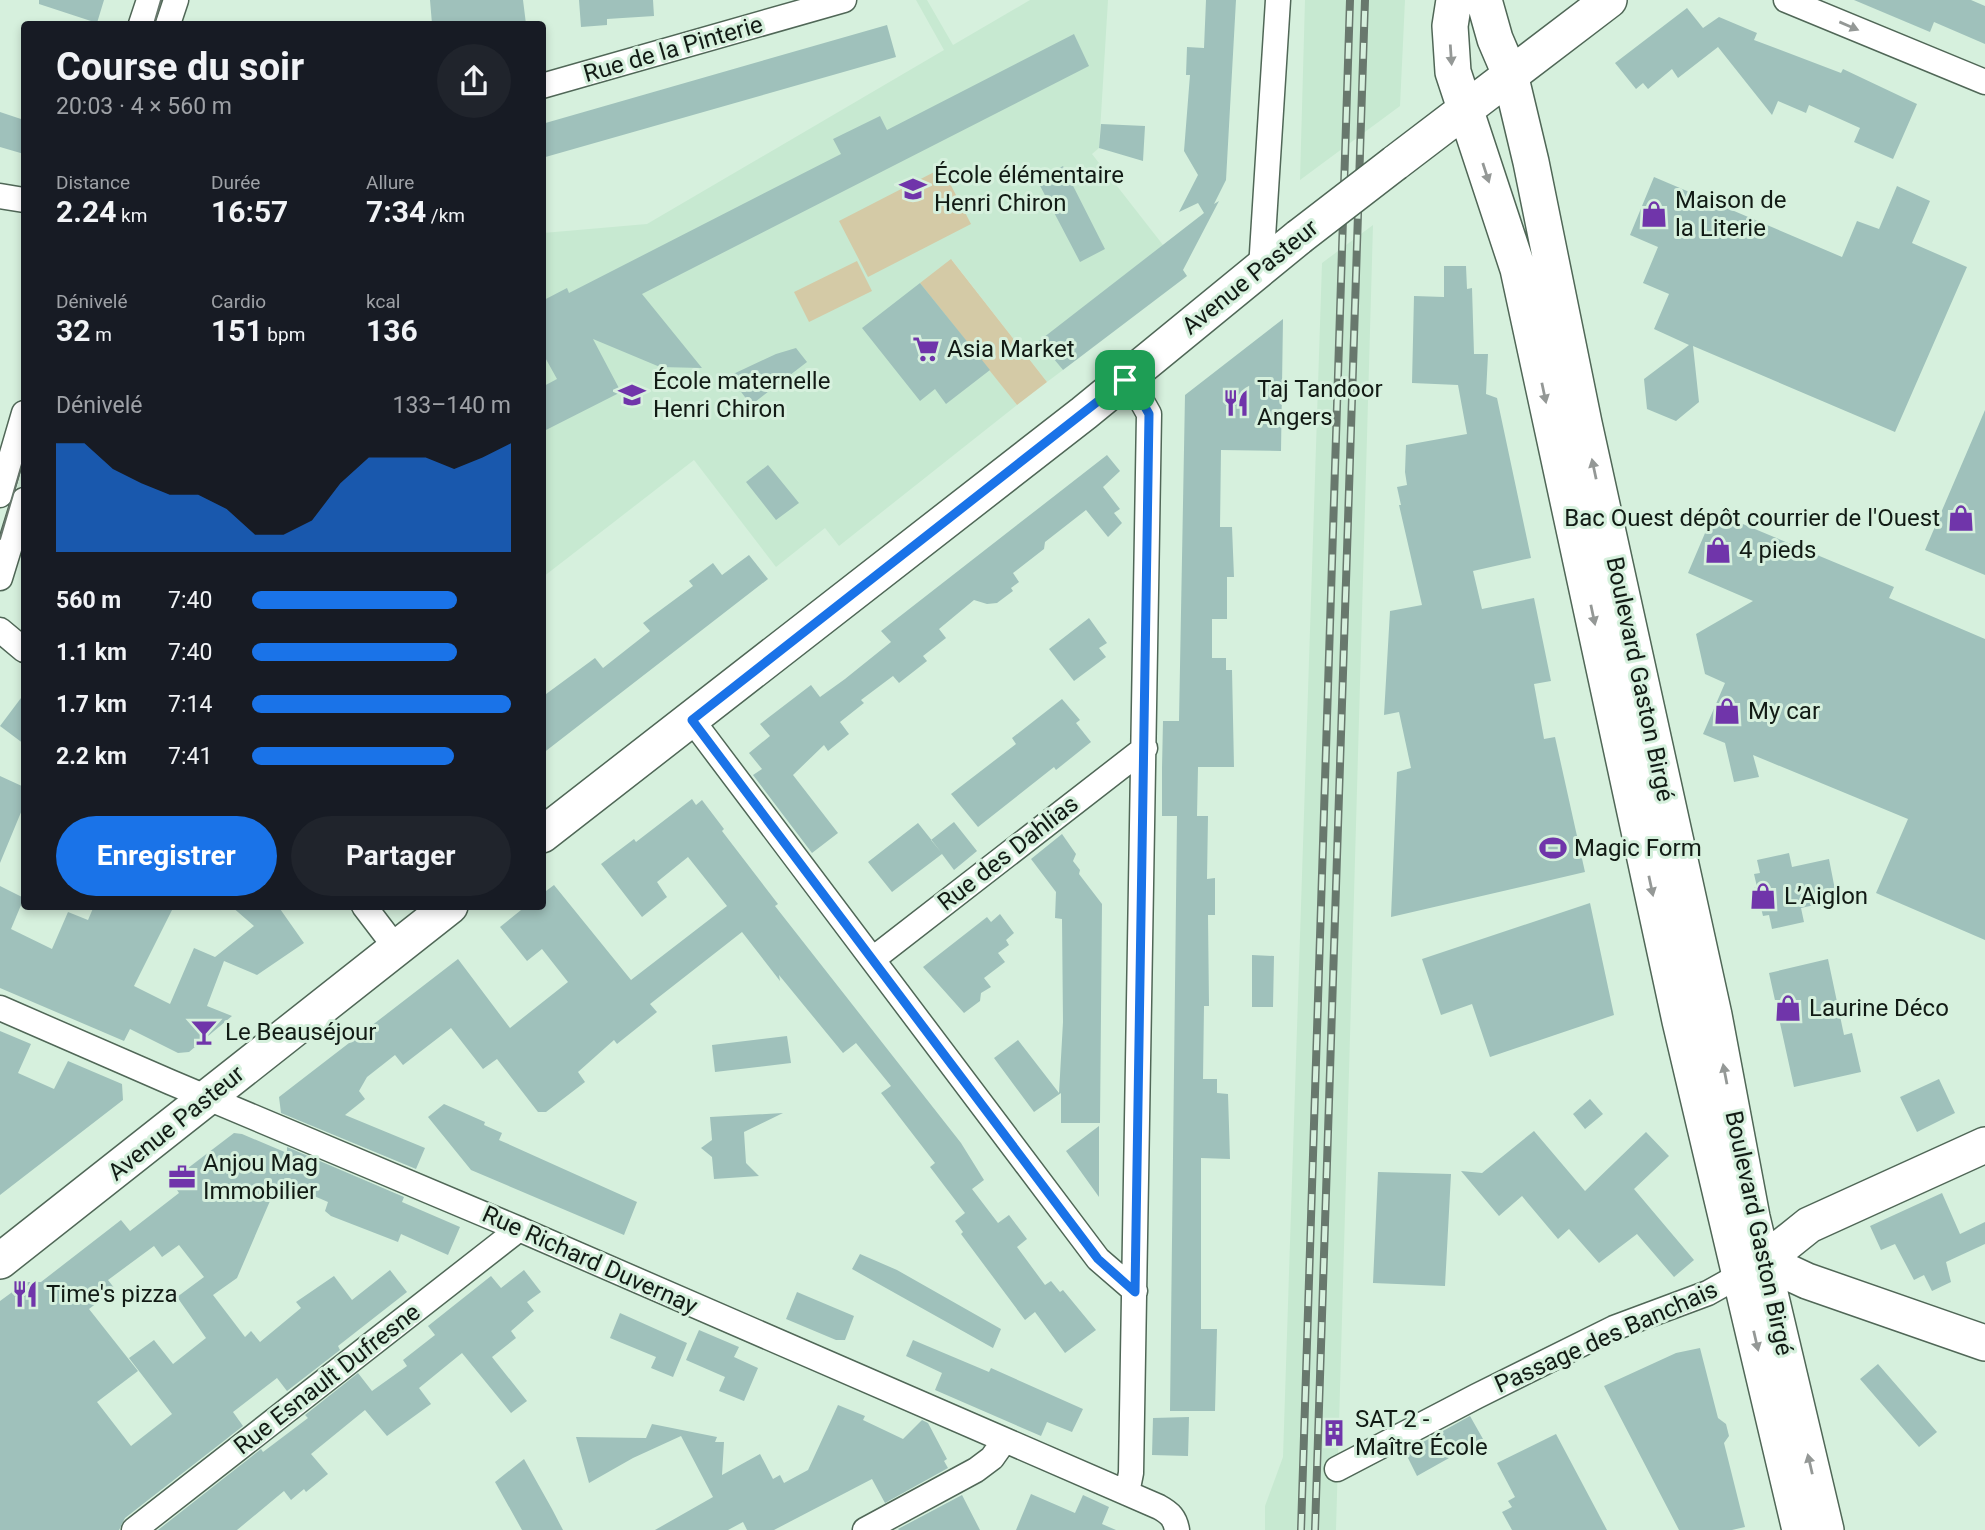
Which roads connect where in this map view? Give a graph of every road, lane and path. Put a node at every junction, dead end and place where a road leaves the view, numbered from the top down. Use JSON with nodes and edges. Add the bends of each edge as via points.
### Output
{"nodes":[{"id":1,"x":149,"y":0,"type":"edge"},
{"id":2,"x":176,"y":0,"type":"edge"},
{"id":3,"x":844,"y":0,"type":"edge"},
{"id":4,"x":1278,"y":0,"type":"edge"},
{"id":5,"x":1454,"y":0,"type":"edge"},
{"id":6,"x":1484,"y":0,"type":"edge"},
{"id":7,"x":1609,"y":0,"type":"edge"},
{"id":8,"x":1786,"y":0,"type":"edge"},
{"id":9,"x":142,"y":21,"type":"edge"},
{"id":10,"x":169,"y":21,"type":"edge"},
{"id":11,"x":1510,"y":74,"type":"junction"},
{"id":12,"x":1985,"y":82,"type":"edge"},
{"id":13,"x":546,"y":85,"type":"edge"},
{"id":14,"x":1463,"y":109,"type":"junction"},
{"id":15,"x":0,"y":196,"type":"edge"},
{"id":16,"x":21,"y":200,"type":"edge"},
{"id":17,"x":1261,"y":269,"type":"junction"},
{"id":18,"x":1125,"y":380,"type":"junction"},
{"id":19,"x":21,"y":423,"type":"edge"},
{"id":20,"x":0,"y":495,"type":"edge"},
{"id":21,"x":21,"y":510,"type":"edge"},
{"id":22,"x":0,"y":578,"type":"edge"},
{"id":23,"x":0,"y":630,"type":"edge"},
{"id":24,"x":21,"y":648,"type":"edge"},
{"id":25,"x":692,"y":720,"type":"junction"},
{"id":26,"x":1145,"y":748,"type":"junction"},
{"id":27,"x":546,"y":832,"type":"edge"},
{"id":28,"x":367,"y":910,"type":"edge"},
{"id":29,"x":445,"y":910,"type":"edge"},
{"id":30,"x":396,"y":948,"type":"junction"},
{"id":31,"x":873,"y":959,"type":"junction"},
{"id":32,"x":0,"y":1007,"type":"edge"},
{"id":33,"x":209,"y":1098,"type":"junction"},
{"id":34,"x":1985,"y":1145,"type":"edge"},
{"id":35,"x":519,"y":1229,"type":"junction"},
{"id":36,"x":0,"y":1262,"type":"edge"},
{"id":37,"x":1752,"y":1268,"type":"junction"},
{"id":38,"x":1135,"y":1292,"type":"junction"},
{"id":39,"x":1985,"y":1343,"type":"edge"},
{"id":40,"x":1004,"y":1441,"type":"junction"},
{"id":41,"x":1337,"y":1469,"type":"dead end"},
{"id":42,"x":1127,"y":1493,"type":"junction"},
{"id":43,"x":1176,"y":1525,"type":"edge"},
{"id":44,"x":134,"y":1530,"type":"edge"},
{"id":45,"x":865,"y":1530,"type":"edge"},
{"id":46,"x":1800,"y":1530,"type":"edge"},
{"id":47,"x":1826,"y":1530,"type":"edge"}],
"edges":[{"from":1,"to":9,"type":"street"},
{"from":2,"to":10,"type":"street"},
{"from":3,"to":13,"type":"street","name":"Rue de la Pinterie"},
{"from":4,"to":17,"type":"street"},
{"from":5,"to":14,"type":"main road","name":"Boulevard Gaston Birgé","one_way":true,"via":[[1452,72]]},
{"from":6,"to":11,"type":"main road","name":"Boulevard Gaston Birgé"},
{"from":7,"to":11,"type":"main road","name":"Avenue Pasteur"},
{"from":8,"to":12,"type":"street","one_way":true},
{"from":11,"to":14,"type":"main road","name":"Avenue Pasteur"},
{"from":37,"to":11,"type":"main road","name":"Boulevard Gaston Birgé","one_way":true,"via":[[1752,1217],[1714,1015]]},
{"from":14,"to":17,"type":"main road","name":"Avenue Pasteur","bridge":true},
{"from":14,"to":37,"type":"main road","name":"Boulevard Gaston Birgé","one_way":true,"via":[[1518,269],[1677,1008]]},
{"from":15,"to":16,"type":"street"},
{"from":17,"to":18,"type":"main road","name":"Avenue Pasteur"},
{"from":18,"to":25,"type":"main road","name":"Avenue Pasteur"},
{"from":18,"to":26,"type":"street","via":[[1149,414]]},
{"from":19,"to":20,"type":"street"},
{"from":21,"to":22,"type":"street"},
{"from":23,"to":24,"type":"street"},
{"from":25,"to":27,"type":"main road","name":"Avenue Pasteur"},
{"from":25,"to":31,"type":"street"},
{"from":26,"to":31,"type":"street","name":"Rue des Dahlias"},
{"from":26,"to":38,"type":"street"},
{"from":28,"to":30,"type":"street"},
{"from":29,"to":30,"type":"main road","name":"Avenue Pasteur"},
{"from":30,"to":33,"type":"main road","name":"Avenue Pasteur"},
{"from":31,"to":38,"type":"street","via":[[1098,1259]]},
{"from":32,"to":33,"type":"street","name":"Rue Richard Duvernay"},
{"from":33,"to":35,"type":"street","name":"Rue Richard Duvernay"},
{"from":33,"to":36,"type":"main road","name":"Avenue Pasteur"},
{"from":34,"to":37,"type":"main road","via":[[1809,1224]]},
{"from":35,"to":40,"type":"street","name":"Rue Richard Duvernay"},
{"from":35,"to":44,"type":"street","name":"Rue Esnault Dufresne"},
{"from":37,"to":39,"type":"main road","via":[[1807,1281]]},
{"from":37,"to":41,"type":"street","name":"Passage des Banchais","via":[[1708,1293],[1614,1328]]},
{"from":37,"to":46,"type":"main road","name":"Boulevard Gaston Birgé","one_way":true},
{"from":47,"to":37,"type":"main road","name":"Boulevard Gaston Birgé","one_way":true},
{"from":38,"to":42,"type":"street"},
{"from":40,"to":42,"type":"street","name":"Rue Richard Duvernay"},
{"from":40,"to":45,"type":"street","via":[[976,1470]]},
{"from":42,"to":43,"type":"street","name":"Rue Richard Duvernay","via":[[1169,1513]]}]}
